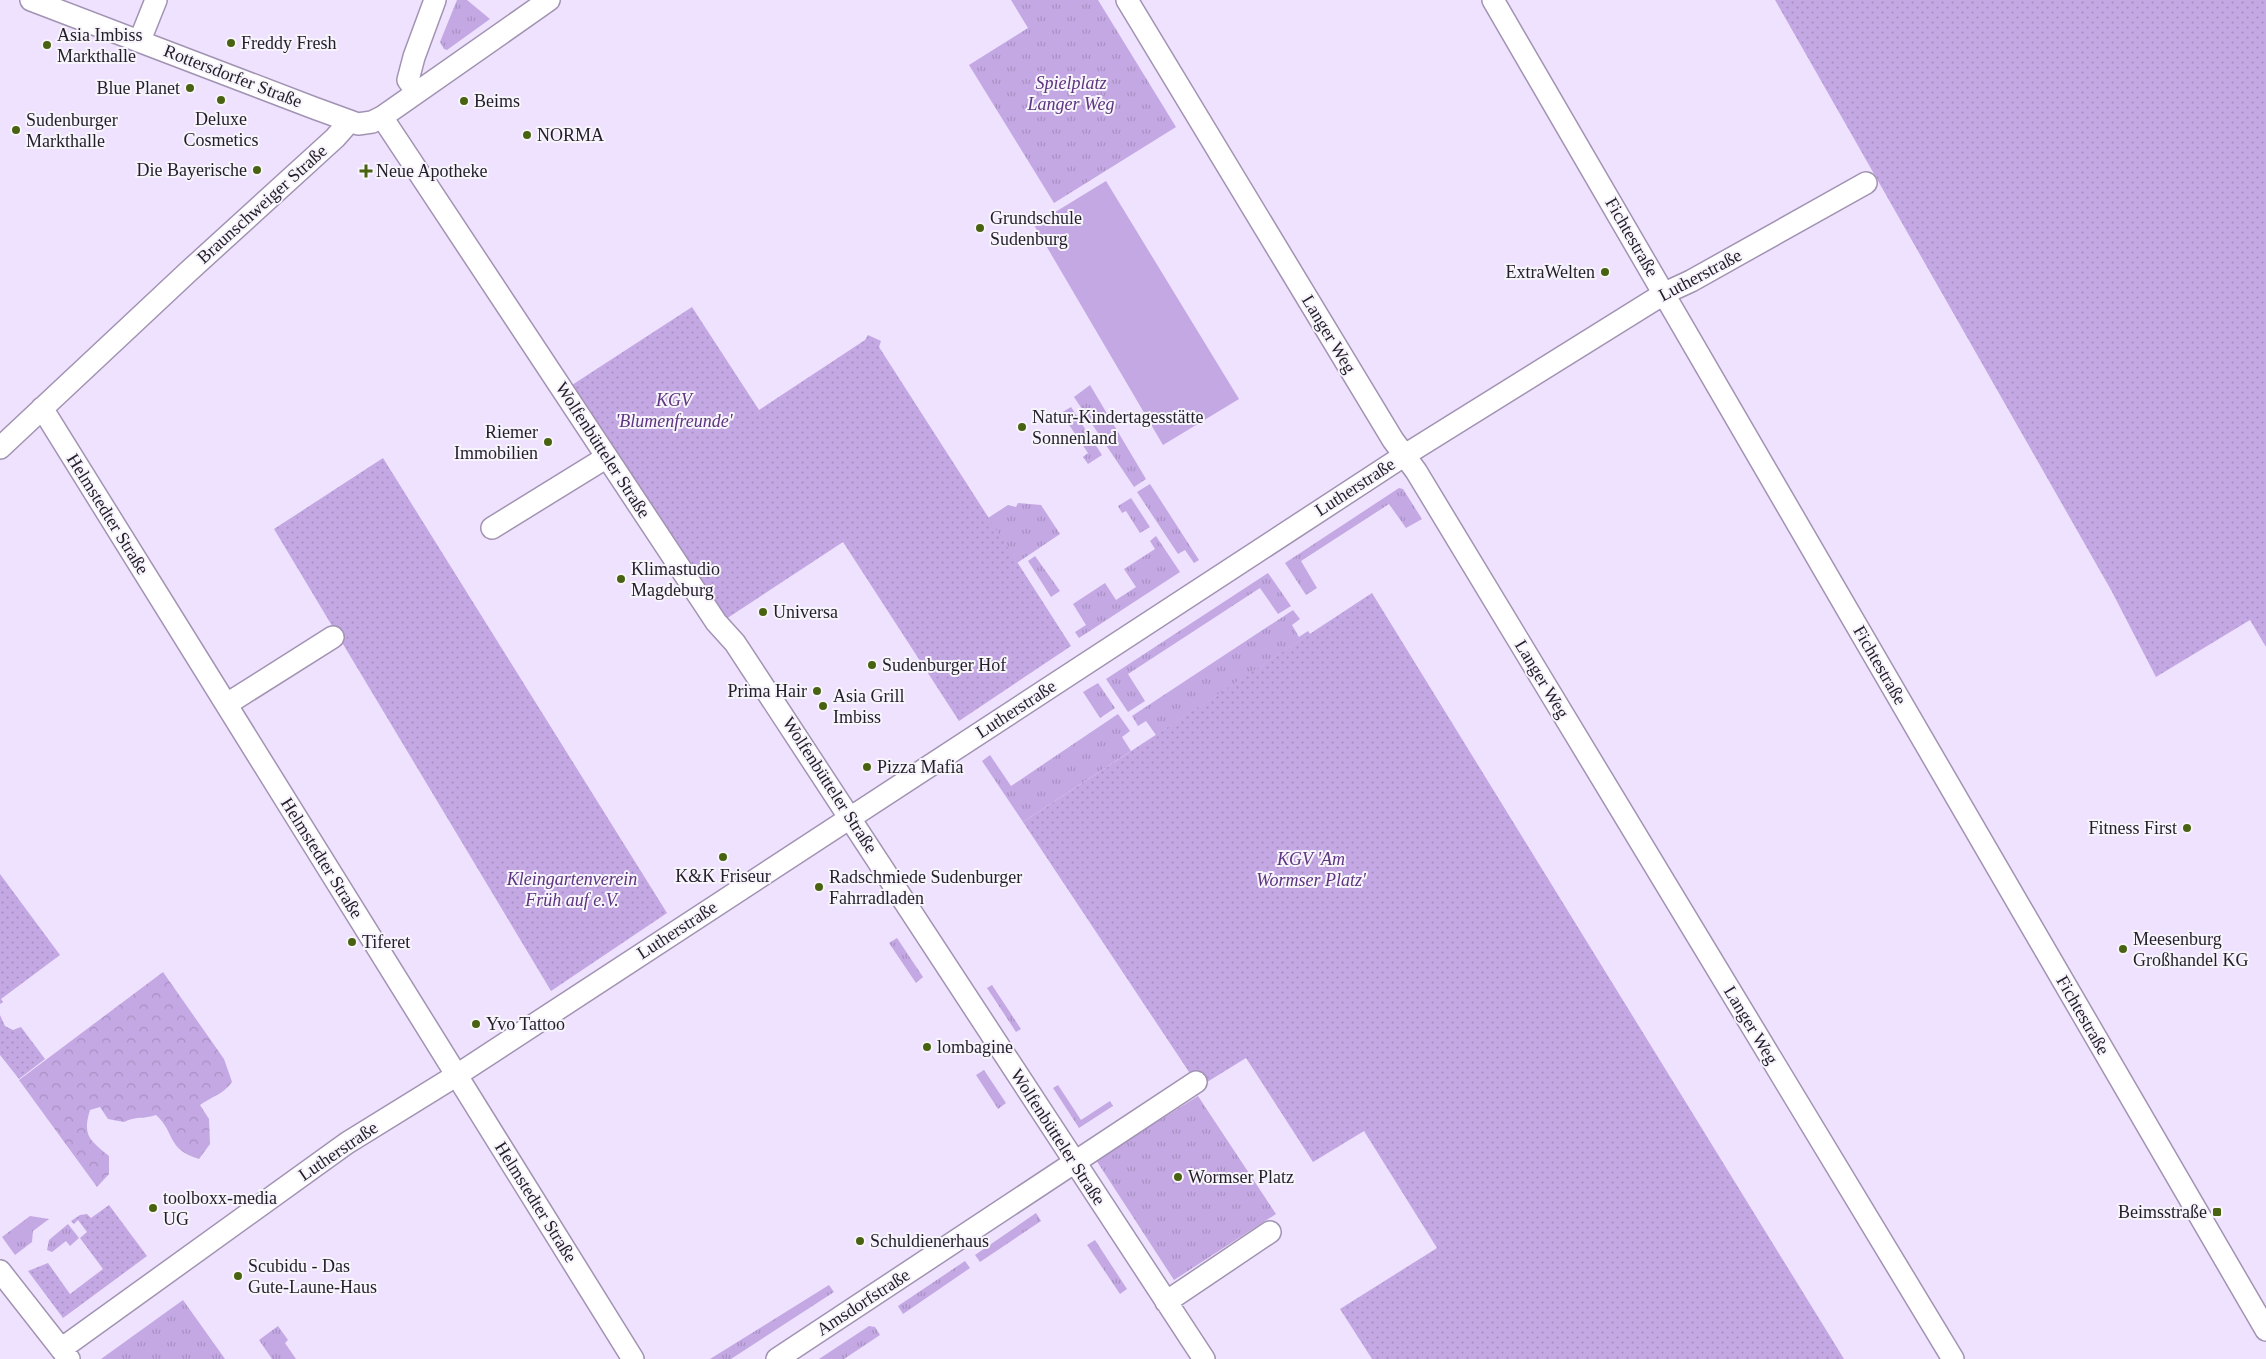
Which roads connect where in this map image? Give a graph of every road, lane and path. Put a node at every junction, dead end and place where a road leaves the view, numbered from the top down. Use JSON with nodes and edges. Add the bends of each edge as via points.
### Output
{"nodes":[{"id":1,"x":32,"y":0,"type":"edge"},
{"id":2,"x":156,"y":0,"type":"edge"},
{"id":3,"x":435,"y":0,"type":"edge"},
{"id":4,"x":549,"y":0,"type":"edge"},
{"id":5,"x":1127,"y":0,"type":"edge"},
{"id":6,"x":1493,"y":0,"type":"edge"},
{"id":7,"x":140,"y":40,"type":"junction"},
{"id":8,"x":416,"y":91,"type":"junction"},
{"id":9,"x":382,"y":117,"type":"junction"},
{"id":10,"x":350,"y":122,"type":"junction"},
{"id":11,"x":1866,"y":183,"type":"dead end"},
{"id":12,"x":1664,"y":293,"type":"junction"},
{"id":13,"x":42,"y":408,"type":"junction"},
{"id":14,"x":0,"y":448,"type":"edge"},
{"id":15,"x":1405,"y":455,"type":"junction"},
{"id":16,"x":607,"y":457,"type":"junction"},
{"id":17,"x":492,"y":528,"type":"dead end"},
{"id":18,"x":332,"y":637,"type":"dead end"},
{"id":19,"x":226,"y":704,"type":"junction"},
{"id":20,"x":852,"y":818,"type":"junction"},
{"id":21,"x":457,"y":1075,"type":"junction"},
{"id":22,"x":1196,"y":1082,"type":"dead end"},
{"id":23,"x":1074,"y":1163,"type":"junction"},
{"id":24,"x":1270,"y":1232,"type":"dead end"},
{"id":25,"x":0,"y":1271,"type":"edge"},
{"id":26,"x":1166,"y":1302,"type":"junction"},
{"id":27,"x":2266,"y":1330,"type":"edge"},
{"id":28,"x":65,"y":1354,"type":"edge"},
{"id":29,"x":633,"y":1359,"type":"edge"},
{"id":30,"x":777,"y":1359,"type":"edge"},
{"id":31,"x":1204,"y":1359,"type":"edge"},
{"id":32,"x":1953,"y":1359,"type":"edge"}],
"edges":[{"from":1,"to":7,"type":"street","name":"Rottersdorfer Straße"},
{"from":2,"to":7,"type":"street"},
{"from":3,"to":8,"type":"street","via":[[408,80]]},
{"from":4,"to":8,"type":"street"},
{"from":5,"to":15,"type":"street","name":"Langer Weg"},
{"from":6,"to":12,"type":"street","name":"Fichtestraße"},
{"from":7,"to":10,"type":"street","name":"Rottersdorfer Straße"},
{"from":8,"to":9,"type":"street"},
{"from":9,"to":10,"type":"street","via":[[366,123]]},
{"from":9,"to":16,"type":"street","name":"Wolfenbütteler Straße"},
{"from":10,"to":13,"type":"street","name":"Braunschweiger Straße"},
{"from":11,"to":12,"type":"street","name":"Lutherstraße"},
{"from":12,"to":15,"type":"street","name":"Lutherstraße"},
{"from":12,"to":27,"type":"street","name":"Fichtestraße"},
{"from":13,"to":14,"type":"street","name":"Braunschweiger Straße"},
{"from":13,"to":19,"type":"street","name":"Helmstedter Straße"},
{"from":15,"to":20,"type":"street","name":"Lutherstraße"},
{"from":15,"to":32,"type":"street","name":"Langer Weg"},
{"from":16,"to":17,"type":"street"},
{"from":16,"to":20,"type":"street","name":"Wolfenbütteler Straße"},
{"from":18,"to":19,"type":"street"},
{"from":19,"to":21,"type":"street","name":"Helmstedter Straße"},
{"from":20,"to":21,"type":"street","name":"Lutherstraße"},
{"from":20,"to":23,"type":"street","name":"Wolfenbütteler Straße"},
{"from":21,"to":28,"type":"street","name":"Lutherstraße","via":[[346,1144]]},
{"from":21,"to":29,"type":"street","name":"Helmstedter Straße"},
{"from":22,"to":23,"type":"street"},
{"from":23,"to":26,"type":"street","name":"Wolfenbütteler Straße"},
{"from":23,"to":30,"type":"street","name":"Amsdorfstraße"},
{"from":24,"to":26,"type":"street"},
{"from":25,"to":28,"type":"street"},
{"from":26,"to":31,"type":"street","name":"Wolfenbütteler Straße"}]}
